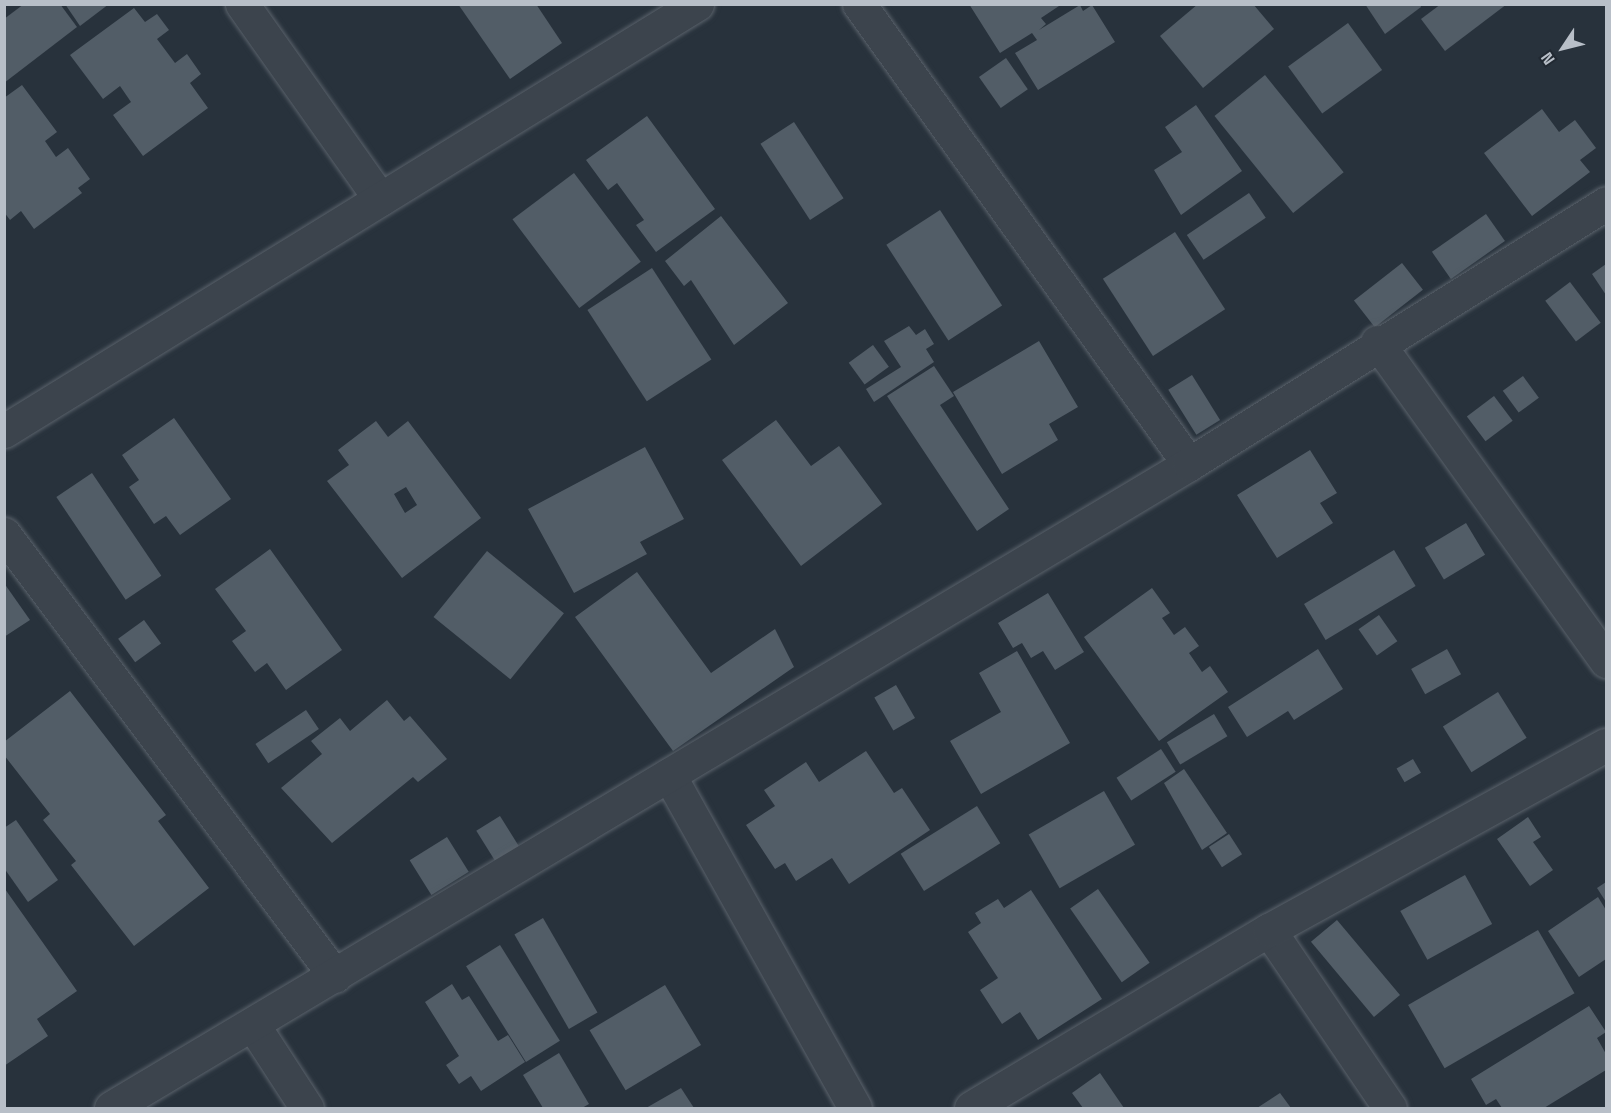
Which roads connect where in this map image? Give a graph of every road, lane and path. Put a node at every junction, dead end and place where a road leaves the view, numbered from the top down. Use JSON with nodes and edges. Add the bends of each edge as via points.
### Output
{"nodes":[{"id":1,"x":242,"y":4,"type":"edge"},
{"id":2,"x":698,"y":4,"type":"edge"},
{"id":3,"x":859,"y":4,"type":"edge"},
{"id":4,"x":380,"y":199,"type":"junction"},
{"id":5,"x":1606,"y":203,"type":"edge"},
{"id":6,"x":1377,"y":342,"type":"junction"},
{"id":7,"x":4,"y":431,"type":"edge"},
{"id":8,"x":1189,"y":464,"type":"junction"},
{"id":9,"x":4,"y":534,"type":"edge"},
{"id":10,"x":1606,"y":661,"type":"edge"},
{"id":11,"x":1606,"y":745,"type":"edge"},
{"id":12,"x":669,"y":775,"type":"junction"},
{"id":13,"x":1269,"y":930,"type":"junction"},
{"id":14,"x":335,"y":976,"type":"junction"},
{"id":15,"x":253,"y":1026,"type":"junction"},
{"id":16,"x":111,"y":1108,"type":"edge"},
{"id":17,"x":307,"y":1108,"type":"edge"},
{"id":18,"x":855,"y":1108,"type":"edge"},
{"id":19,"x":971,"y":1108,"type":"edge"},
{"id":20,"x":1390,"y":1108,"type":"edge"}],
"edges":[{"from":1,"to":4,"type":"street"},
{"from":2,"to":4,"type":"street"},
{"from":3,"to":8,"type":"street"},
{"from":4,"to":7,"type":"street"},
{"from":5,"to":6,"type":"street"},
{"from":6,"to":8,"type":"street"},
{"from":6,"to":10,"type":"street"},
{"from":8,"to":12,"type":"street"},
{"from":9,"to":14,"type":"street"},
{"from":11,"to":13,"type":"street"},
{"from":12,"to":14,"type":"street"},
{"from":12,"to":18,"type":"street"},
{"from":13,"to":19,"type":"street"},
{"from":13,"to":20,"type":"street"},
{"from":14,"to":15,"type":"street"},
{"from":15,"to":16,"type":"street"},
{"from":15,"to":17,"type":"street"}]}
